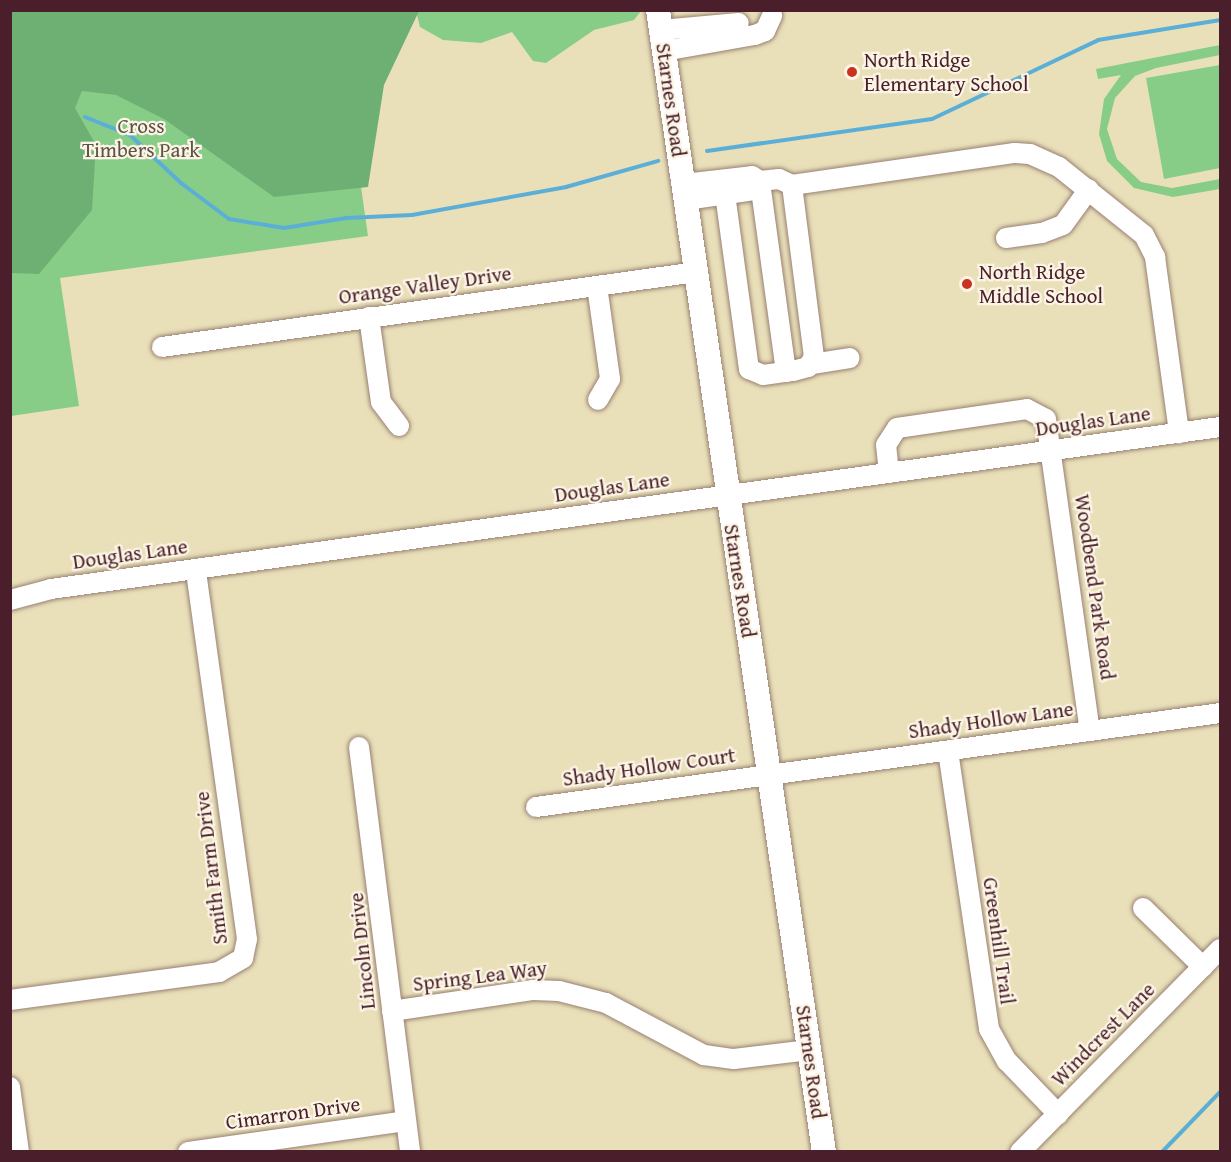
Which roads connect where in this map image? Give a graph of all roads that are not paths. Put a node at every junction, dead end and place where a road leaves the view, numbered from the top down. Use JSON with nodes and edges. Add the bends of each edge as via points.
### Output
{"nodes":[{"id":1,"x":772,"y":16,"type":"dead end"},
{"id":2,"x":739,"y":23,"type":"dead end"},
{"id":3,"x":661,"y":31,"type":"edge"},
{"id":4,"x":760,"y":182,"type":"junction"},
{"id":5,"x":792,"y":185,"type":"junction"},
{"id":6,"x":1089,"y":189,"type":"junction"},
{"id":7,"x":685,"y":192,"type":"junction"},
{"id":8,"x":725,"y":194,"type":"junction"},
{"id":9,"x":1006,"y":238,"type":"dead end"},
{"id":10,"x":696,"y":272,"type":"junction"},
{"id":11,"x":597,"y":286,"type":"junction"},
{"id":12,"x":369,"y":317,"type":"junction"},
{"id":13,"x":162,"y":347,"type":"dead end"},
{"id":14,"x":850,"y":358,"type":"dead end"},
{"id":15,"x":812,"y":364,"type":"junction"},
{"id":16,"x":786,"y":372,"type":"junction"},
{"id":17,"x":598,"y":400,"type":"dead end"},
{"id":18,"x":399,"y":426,"type":"dead end"},
{"id":19,"x":1221,"y":427,"type":"edge"},
{"id":20,"x":1179,"y":433,"type":"junction"},
{"id":21,"x":1052,"y":450,"type":"junction"},
{"id":22,"x":889,"y":473,"type":"junction"},
{"id":23,"x":727,"y":496,"type":"junction"},
{"id":24,"x":196,"y":570,"type":"junction"},
{"id":25,"x":10,"y":600,"type":"edge"},
{"id":26,"x":1221,"y":713,"type":"edge"},
{"id":27,"x":1090,"y":731,"type":"junction"},
{"id":28,"x":359,"y":747,"type":"dead end"},
{"id":29,"x":948,"y":751,"type":"junction"},
{"id":30,"x":769,"y":775,"type":"junction"},
{"id":31,"x":536,"y":807,"type":"dead end"},
{"id":32,"x":1143,"y":908,"type":"dead end"},
{"id":33,"x":1221,"y":949,"type":"edge"},
{"id":34,"x":1203,"y":967,"type":"junction"},
{"id":35,"x":10,"y":1000,"type":"edge"},
{"id":36,"x":392,"y":1011,"type":"junction"},
{"id":37,"x":809,"y":1050,"type":"junction"},
{"id":38,"x":10,"y":1087,"type":"edge"},
{"id":39,"x":1058,"y":1114,"type":"junction"},
{"id":40,"x":405,"y":1121,"type":"junction"},
{"id":41,"x":19,"y":1152,"type":"edge"},
{"id":42,"x":188,"y":1152,"type":"edge"},
{"id":43,"x":410,"y":1152,"type":"edge"},
{"id":44,"x":824,"y":1152,"type":"edge"},
{"id":45,"x":1020,"y":1152,"type":"edge"}],
"edges":[{"from":1,"to":3,"type":"street","via":[[765,31],[755,35]]},
{"from":2,"to":3,"type":"street"},
{"from":3,"to":7,"type":"main road","name":"Starnes Road"},
{"from":4,"to":5,"type":"street","via":[[779,179]]},
{"from":4,"to":7,"type":"street","via":[[752,176]]},
{"from":4,"to":8,"type":"street","via":[[754,190]]},
{"from":4,"to":16,"type":"street"},
{"from":5,"to":6,"type":"street","via":[[1015,153],[1043,158]]},
{"from":5,"to":15,"type":"street"},
{"from":6,"to":9,"type":"street","via":[[1063,225],[1042,233]]},
{"from":6,"to":20,"type":"street","via":[[1144,235],[1155,257]]},
{"from":7,"to":8,"type":"street"},
{"from":7,"to":10,"type":"main road","name":"Starnes Road"},
{"from":8,"to":16,"type":"street","via":[[749,369],[763,375]]},
{"from":10,"to":11,"type":"street","name":"Orange Valley Drive"},
{"from":10,"to":23,"type":"main road","name":"Starnes Road"},
{"from":11,"to":12,"type":"street","name":"Orange Valley Drive"},
{"from":11,"to":17,"type":"street","via":[[610,379]]},
{"from":12,"to":13,"type":"street","name":"Orange Valley Drive"},
{"from":12,"to":18,"type":"street","via":[[381,402]]},
{"from":14,"to":15,"type":"street"},
{"from":15,"to":16,"type":"street"},
{"from":19,"to":20,"type":"street","name":"Douglas Lane"},
{"from":20,"to":21,"type":"street","name":"Douglas Lane"},
{"from":21,"to":22,"type":"street","name":"Douglas Lane"},
{"from":21,"to":22,"type":"street","name":"Woodbend Park Road","via":[[1046,419],[1027,409],[897,428],[886,445]]},
{"from":21,"to":27,"type":"street","name":"Woodbend Park Road"},
{"from":22,"to":23,"type":"street","name":"Douglas Lane"},
{"from":23,"to":24,"type":"street","name":"Douglas Lane"},
{"from":23,"to":30,"type":"main road","name":"Starnes Road"},
{"from":24,"to":25,"type":"street","name":"Douglas Lane","via":[[51,589]]},
{"from":24,"to":35,"type":"street","name":"Smith Farm Drive","via":[[247,939],[243,958],[219,972]]},
{"from":26,"to":27,"type":"street","name":"Shady Hollow Lane"},
{"from":27,"to":29,"type":"street","name":"Shady Hollow Lane"},
{"from":28,"to":36,"type":"street","name":"Lincoln Drive"},
{"from":29,"to":30,"type":"street","name":"Shady Hollow Lane"},
{"from":29,"to":39,"type":"street","name":"Greenhill Trail","via":[[989,1029],[1007,1062]]},
{"from":30,"to":31,"type":"street","name":"Shady Hollow Court"},
{"from":30,"to":37,"type":"main road","name":"Starnes Road"},
{"from":32,"to":34,"type":"street"},
{"from":33,"to":34,"type":"street","name":"Windcrest Lane"},
{"from":34,"to":39,"type":"street","name":"Windcrest Lane"},
{"from":36,"to":37,"type":"street","name":"Spring Lea Way","via":[[534,990],[559,991],[606,1003],[688,1050],[704,1055],[734,1059]]},
{"from":36,"to":40,"type":"street","name":"Lincoln Drive"},
{"from":37,"to":44,"type":"main road","name":"Starnes Road"},
{"from":38,"to":41,"type":"street"},
{"from":39,"to":45,"type":"street","name":"Windcrest Lane"},
{"from":40,"to":42,"type":"street","name":"Cimarron Drive"},
{"from":40,"to":43,"type":"street","name":"Lincoln Drive"}]}
